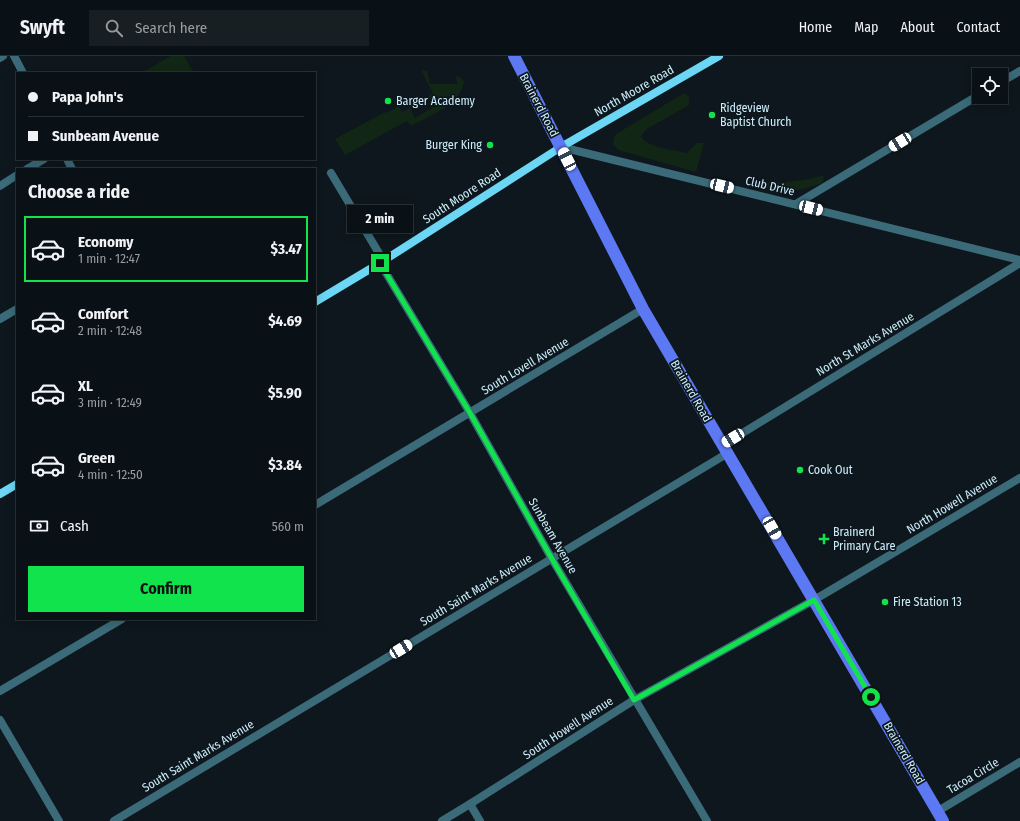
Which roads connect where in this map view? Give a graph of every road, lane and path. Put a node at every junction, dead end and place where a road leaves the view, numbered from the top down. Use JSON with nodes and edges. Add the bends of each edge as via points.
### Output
{"nodes":[{"id":1,"x":3,"y":56,"type":"edge"},
{"id":2,"x":14,"y":56,"type":"edge"},
{"id":3,"x":514,"y":56,"type":"edge"},
{"id":4,"x":719,"y":56,"type":"edge"},
{"id":5,"x":0,"y":58,"type":"edge"},
{"id":6,"x":1020,"y":71,"type":"edge"},
{"id":7,"x":22,"y":72,"type":"edge"},
{"id":8,"x":1008,"y":78,"type":"edge"},
{"id":9,"x":972,"y":99,"type":"edge"},
{"id":10,"x":561,"y":147,"type":"junction"},
{"id":11,"x":42,"y":160,"type":"edge"},
{"id":12,"x":29,"y":168,"type":"edge"},
{"id":13,"x":331,"y":173,"type":"dead end"},
{"id":14,"x":16,"y":176,"type":"edge"},
{"id":15,"x":0,"y":186,"type":"edge"},
{"id":16,"x":796,"y":204,"type":"junction"},
{"id":17,"x":382,"y":262,"type":"junction"},
{"id":18,"x":1020,"y":262,"type":"edge"},
{"id":19,"x":316,"y":301,"type":"edge"},
{"id":20,"x":643,"y":309,"type":"junction"},
{"id":21,"x":16,"y":310,"type":"edge"},
{"id":22,"x":0,"y":319,"type":"edge"},
{"id":23,"x":470,"y":413,"type":"junction"},
{"id":24,"x":725,"y":449,"type":"junction"},
{"id":25,"x":1020,"y":478,"type":"edge"},
{"id":26,"x":16,"y":485,"type":"edge"},
{"id":27,"x":0,"y":494,"type":"edge"},
{"id":28,"x":316,"y":504,"type":"edge"},
{"id":29,"x":552,"y":559,"type":"junction"},
{"id":30,"x":814,"y":600,"type":"junction"},
{"id":31,"x":120,"y":620,"type":"edge"},
{"id":32,"x":0,"y":691,"type":"edge"},
{"id":33,"x":634,"y":700,"type":"junction"},
{"id":34,"x":0,"y":720,"type":"edge"},
{"id":35,"x":1020,"y":762,"type":"edge"},
{"id":36,"x":470,"y":804,"type":"junction"},
{"id":37,"x":940,"y":816,"type":"edge"},
{"id":38,"x":59,"y":821,"type":"edge"},
{"id":39,"x":114,"y":821,"type":"edge"},
{"id":40,"x":442,"y":821,"type":"edge"},
{"id":41,"x":480,"y":821,"type":"edge"},
{"id":42,"x":707,"y":821,"type":"edge"}],
"edges":[{"from":1,"to":5,"type":"street"},
{"from":2,"to":7,"type":"street"},
{"from":3,"to":10,"type":"main road","name":"Brainerd Road"},
{"from":4,"to":10,"type":"main road","name":"North Moore Road"},
{"from":6,"to":8,"type":"street"},
{"from":9,"to":16,"type":"street"},
{"from":10,"to":16,"type":"street","name":"Club Drive"},
{"from":10,"to":17,"type":"main road","name":"South Moore Road"},
{"from":10,"to":20,"type":"main road","name":"Brainerd Road"},
{"from":11,"to":12,"type":"street"},
{"from":13,"to":17,"type":"street","name":"Sunbeam Avenue"},
{"from":14,"to":15,"type":"street"},
{"from":16,"to":18,"type":"street","name":"Club Drive"},
{"from":17,"to":19,"type":"main road","name":"South Moore Road"},
{"from":17,"to":23,"type":"street","name":"Sunbeam Avenue"},
{"from":18,"to":24,"type":"street","name":"North St Marks Avenue"},
{"from":20,"to":23,"type":"street","name":"South Lovell Avenue"},
{"from":20,"to":24,"type":"main road","name":"Brainerd Road"},
{"from":21,"to":22,"type":"street"},
{"from":23,"to":28,"type":"street","name":"South Lovell Avenue"},
{"from":23,"to":29,"type":"street","name":"Sunbeam Avenue"},
{"from":24,"to":29,"type":"street","name":"South Saint Marks Avenue"},
{"from":24,"to":30,"type":"main road","name":"Brainerd Road"},
{"from":25,"to":30,"type":"street","name":"North Howell Avenue"},
{"from":26,"to":27,"type":"main road"},
{"from":29,"to":33,"type":"street","name":"Sunbeam Avenue"},
{"from":29,"to":39,"type":"street","name":"South Saint Marks Avenue"},
{"from":30,"to":33,"type":"street","name":"South Howell Avenue"},
{"from":30,"to":37,"type":"main road","name":"Brainerd Road"},
{"from":31,"to":32,"type":"street"},
{"from":33,"to":36,"type":"street","name":"South Howell Avenue"},
{"from":33,"to":42,"type":"street","name":"Sunbeam Avenue"},
{"from":34,"to":38,"type":"street"},
{"from":35,"to":37,"type":"street","name":"Tacoa Circle"},
{"from":36,"to":40,"type":"street","name":"South Howell Avenue"},
{"from":36,"to":41,"type":"street"}]}
